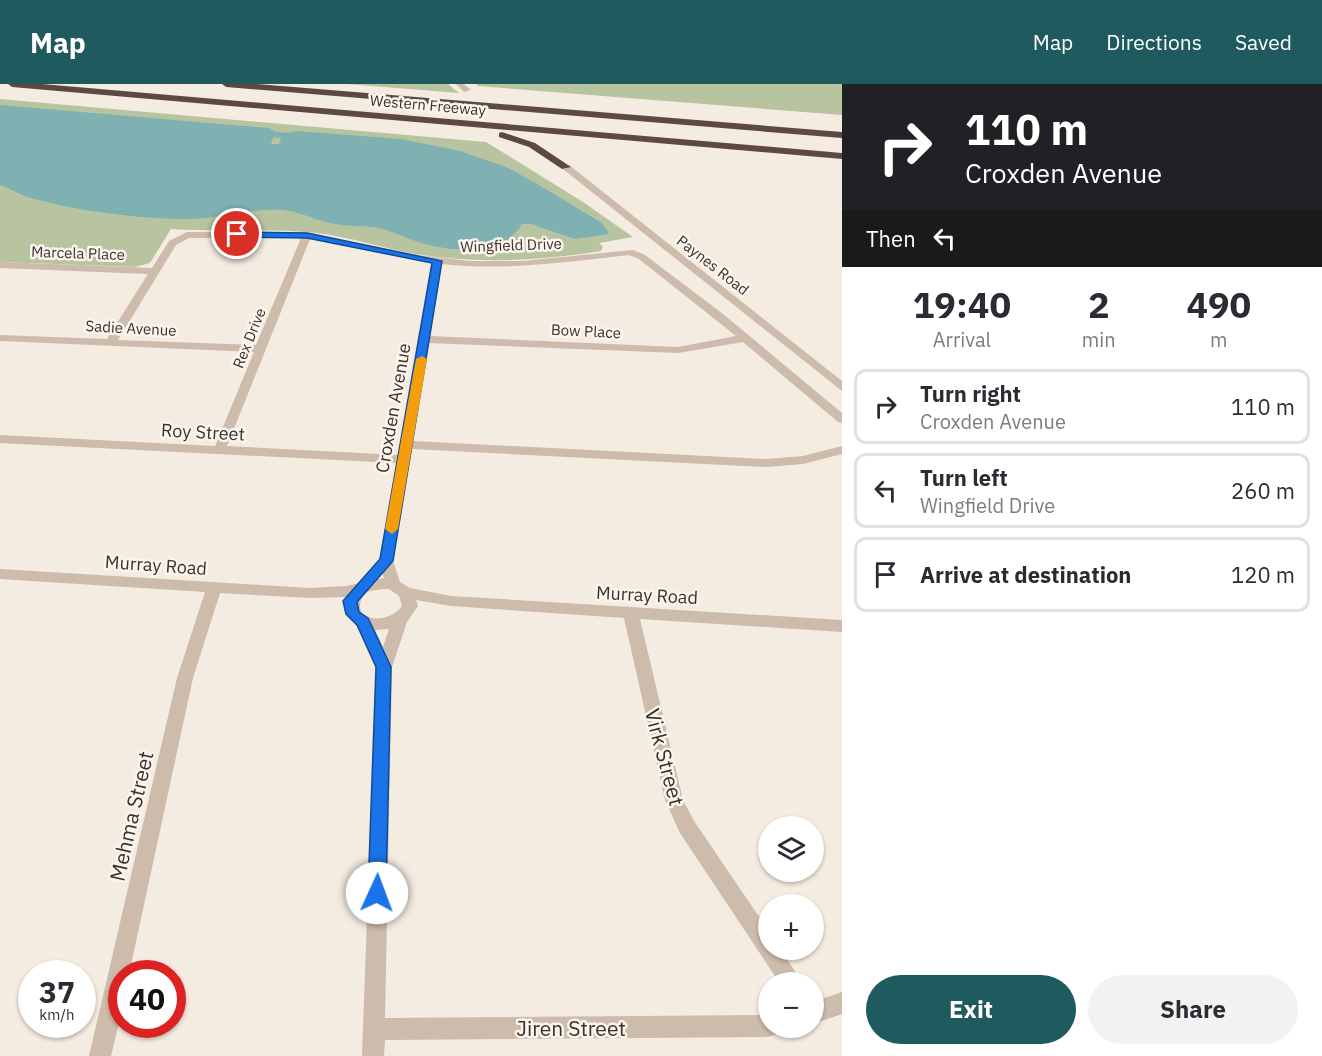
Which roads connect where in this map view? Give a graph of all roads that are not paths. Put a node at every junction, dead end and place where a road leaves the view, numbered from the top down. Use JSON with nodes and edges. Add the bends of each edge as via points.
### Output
{"nodes":[{"id":1,"x":12,"y":84,"type":"edge"},
{"id":2,"x":226,"y":84,"type":"edge"},
{"id":3,"x":460,"y":84,"type":"edge"},
{"id":4,"x":467,"y":90,"type":"dead end"},
{"id":5,"x":284,"y":108,"type":"junction"},
{"id":6,"x":842,"y":135,"type":"edge"},
{"id":7,"x":759,"y":149,"type":"junction"},
{"id":8,"x":842,"y":156,"type":"edge"},
{"id":9,"x":566,"y":167,"type":"junction"},
{"id":10,"x":307,"y":235,"type":"junction"},
{"id":11,"x":437,"y":261,"type":"junction"},
{"id":12,"x":0,"y":265,"type":"edge"},
{"id":13,"x":154,"y":272,"type":"junction"},
{"id":14,"x":0,"y":338,"type":"edge"},
{"id":15,"x":745,"y":338,"type":"junction"},
{"id":16,"x":425,"y":339,"type":"junction"},
{"id":17,"x":110,"y":343,"type":"junction"},
{"id":18,"x":260,"y":349,"type":"junction"},
{"id":19,"x":842,"y":387,"type":"edge"},
{"id":20,"x":842,"y":419,"type":"edge"},
{"id":21,"x":0,"y":439,"type":"edge"},
{"id":22,"x":407,"y":445,"type":"junction"},
{"id":23,"x":842,"y":450,"type":"edge"},
{"id":24,"x":219,"y":451,"type":"junction"},
{"id":25,"x":404,"y":459,"type":"junction"},
{"id":26,"x":386,"y":561,"type":"junction"},
{"id":27,"x":0,"y":574,"type":"edge"},
{"id":28,"x":362,"y":587,"type":"junction"},
{"id":29,"x":214,"y":588,"type":"junction"},
{"id":30,"x":400,"y":589,"type":"junction"},
{"id":31,"x":310,"y":593,"type":"junction"},
{"id":32,"x":451,"y":601,"type":"junction"},
{"id":33,"x":631,"y":614,"type":"junction"},
{"id":34,"x":357,"y":616,"type":"junction"},
{"id":35,"x":403,"y":616,"type":"junction"},
{"id":36,"x":842,"y":626,"type":"edge"},
{"id":37,"x":384,"y":667,"type":"junction"},
{"id":38,"x":758,"y":933,"type":"edge"},
{"id":39,"x":841,"y":1003,"type":"edge"},
{"id":40,"x":824,"y":1009,"type":"edge"},
{"id":41,"x":758,"y":1026,"type":"edge"},
{"id":42,"x":373,"y":1029,"type":"junction"},
{"id":43,"x":100,"y":1056,"type":"edge"},
{"id":44,"x":373,"y":1056,"type":"edge"}],
"edges":[{"from":1,"to":5,"type":"highway","name":"Western Freeway"},
{"from":2,"to":6,"type":"highway","name":"Western Freeway"},
{"from":3,"to":4,"type":"street"},
{"from":5,"to":7,"type":"highway","name":"Western Freeway"},
{"from":5,"to":9,"type":"highway","via":[[489,132],[532,145]]},
{"from":7,"to":8,"type":"highway","name":"Western Freeway"},
{"from":7,"to":9,"type":"highway","via":[[563,135],[542,137],[541,141]]},
{"from":9,"to":19,"type":"street","name":"Paynes Road"},
{"from":10,"to":11,"type":"street","name":"Wingfield Drive"},
{"from":10,"to":13,"type":"street","name":"Wingfield Drive","via":[[187,235],[175,240]]},
{"from":10,"to":18,"type":"street","name":"Rex Drive"},
{"from":11,"to":15,"type":"street","name":"Wingfield Drive","via":[[523,264],[630,252],[642,257]]},
{"from":11,"to":16,"type":"street","name":"Croxden Avenue"},
{"from":12,"to":13,"type":"street","name":"Marcela Place"},
{"from":13,"to":17,"type":"street","name":"Wingfield Drive"},
{"from":14,"to":17,"type":"street","name":"Sadie Avenue"},
{"from":15,"to":16,"type":"street","name":"Bow Place","via":[[678,350]]},
{"from":15,"to":20,"type":"street","name":"Wingfield Drive"},
{"from":16,"to":22,"type":"street","name":"Croxden Avenue"},
{"from":17,"to":18,"type":"street","name":"Sadie Avenue"},
{"from":18,"to":24,"type":"street","name":"Rex Drive"},
{"from":21,"to":24,"type":"street","name":"Roy Street"},
{"from":22,"to":23,"type":"street","via":[[766,463],[802,460]]},
{"from":22,"to":25,"type":"street","name":"Croxden Avenue"},
{"from":24,"to":25,"type":"street","name":"Roy Street"},
{"from":25,"to":26,"type":"street","name":"Croxden Avenue"},
{"from":26,"to":28,"type":"street","name":"Croxden Avenue"},
{"from":26,"to":30,"type":"street","name":"Croxden Avenue"},
{"from":27,"to":29,"type":"street","name":"Murray Road"},
{"from":28,"to":30,"type":"street","name":"Murray Road"},
{"from":28,"to":31,"type":"street","name":"Murray Road"},
{"from":28,"to":34,"type":"street","name":"Croxden Avenue","via":[[350,601]]},
{"from":29,"to":31,"type":"street","name":"Murray Road"},
{"from":29,"to":43,"type":"street","name":"Mehma Street","via":[[185,678]]},
{"from":30,"to":32,"type":"street","name":"Murray Road"},
{"from":30,"to":35,"type":"street","name":"Croxden Avenue","via":[[410,599]]},
{"from":31,"to":34,"type":"street","name":"Murray Road"},
{"from":32,"to":33,"type":"street","name":"Murray Road"},
{"from":32,"to":35,"type":"street","name":"Murray Road"},
{"from":33,"to":36,"type":"street","name":"Murray Road"},
{"from":33,"to":38,"type":"street","name":"Virk Street","via":[[674,800],[687,827]]},
{"from":34,"to":35,"type":"street","name":"Murray Road","via":[[385,625]]},
{"from":34,"to":37,"type":"street"},
{"from":35,"to":37,"type":"street"},
{"from":37,"to":42,"type":"street"},
{"from":39,"to":40,"type":"street"},
{"from":41,"to":42,"type":"street","name":"Jiren Street"},
{"from":42,"to":44,"type":"street"}]}
